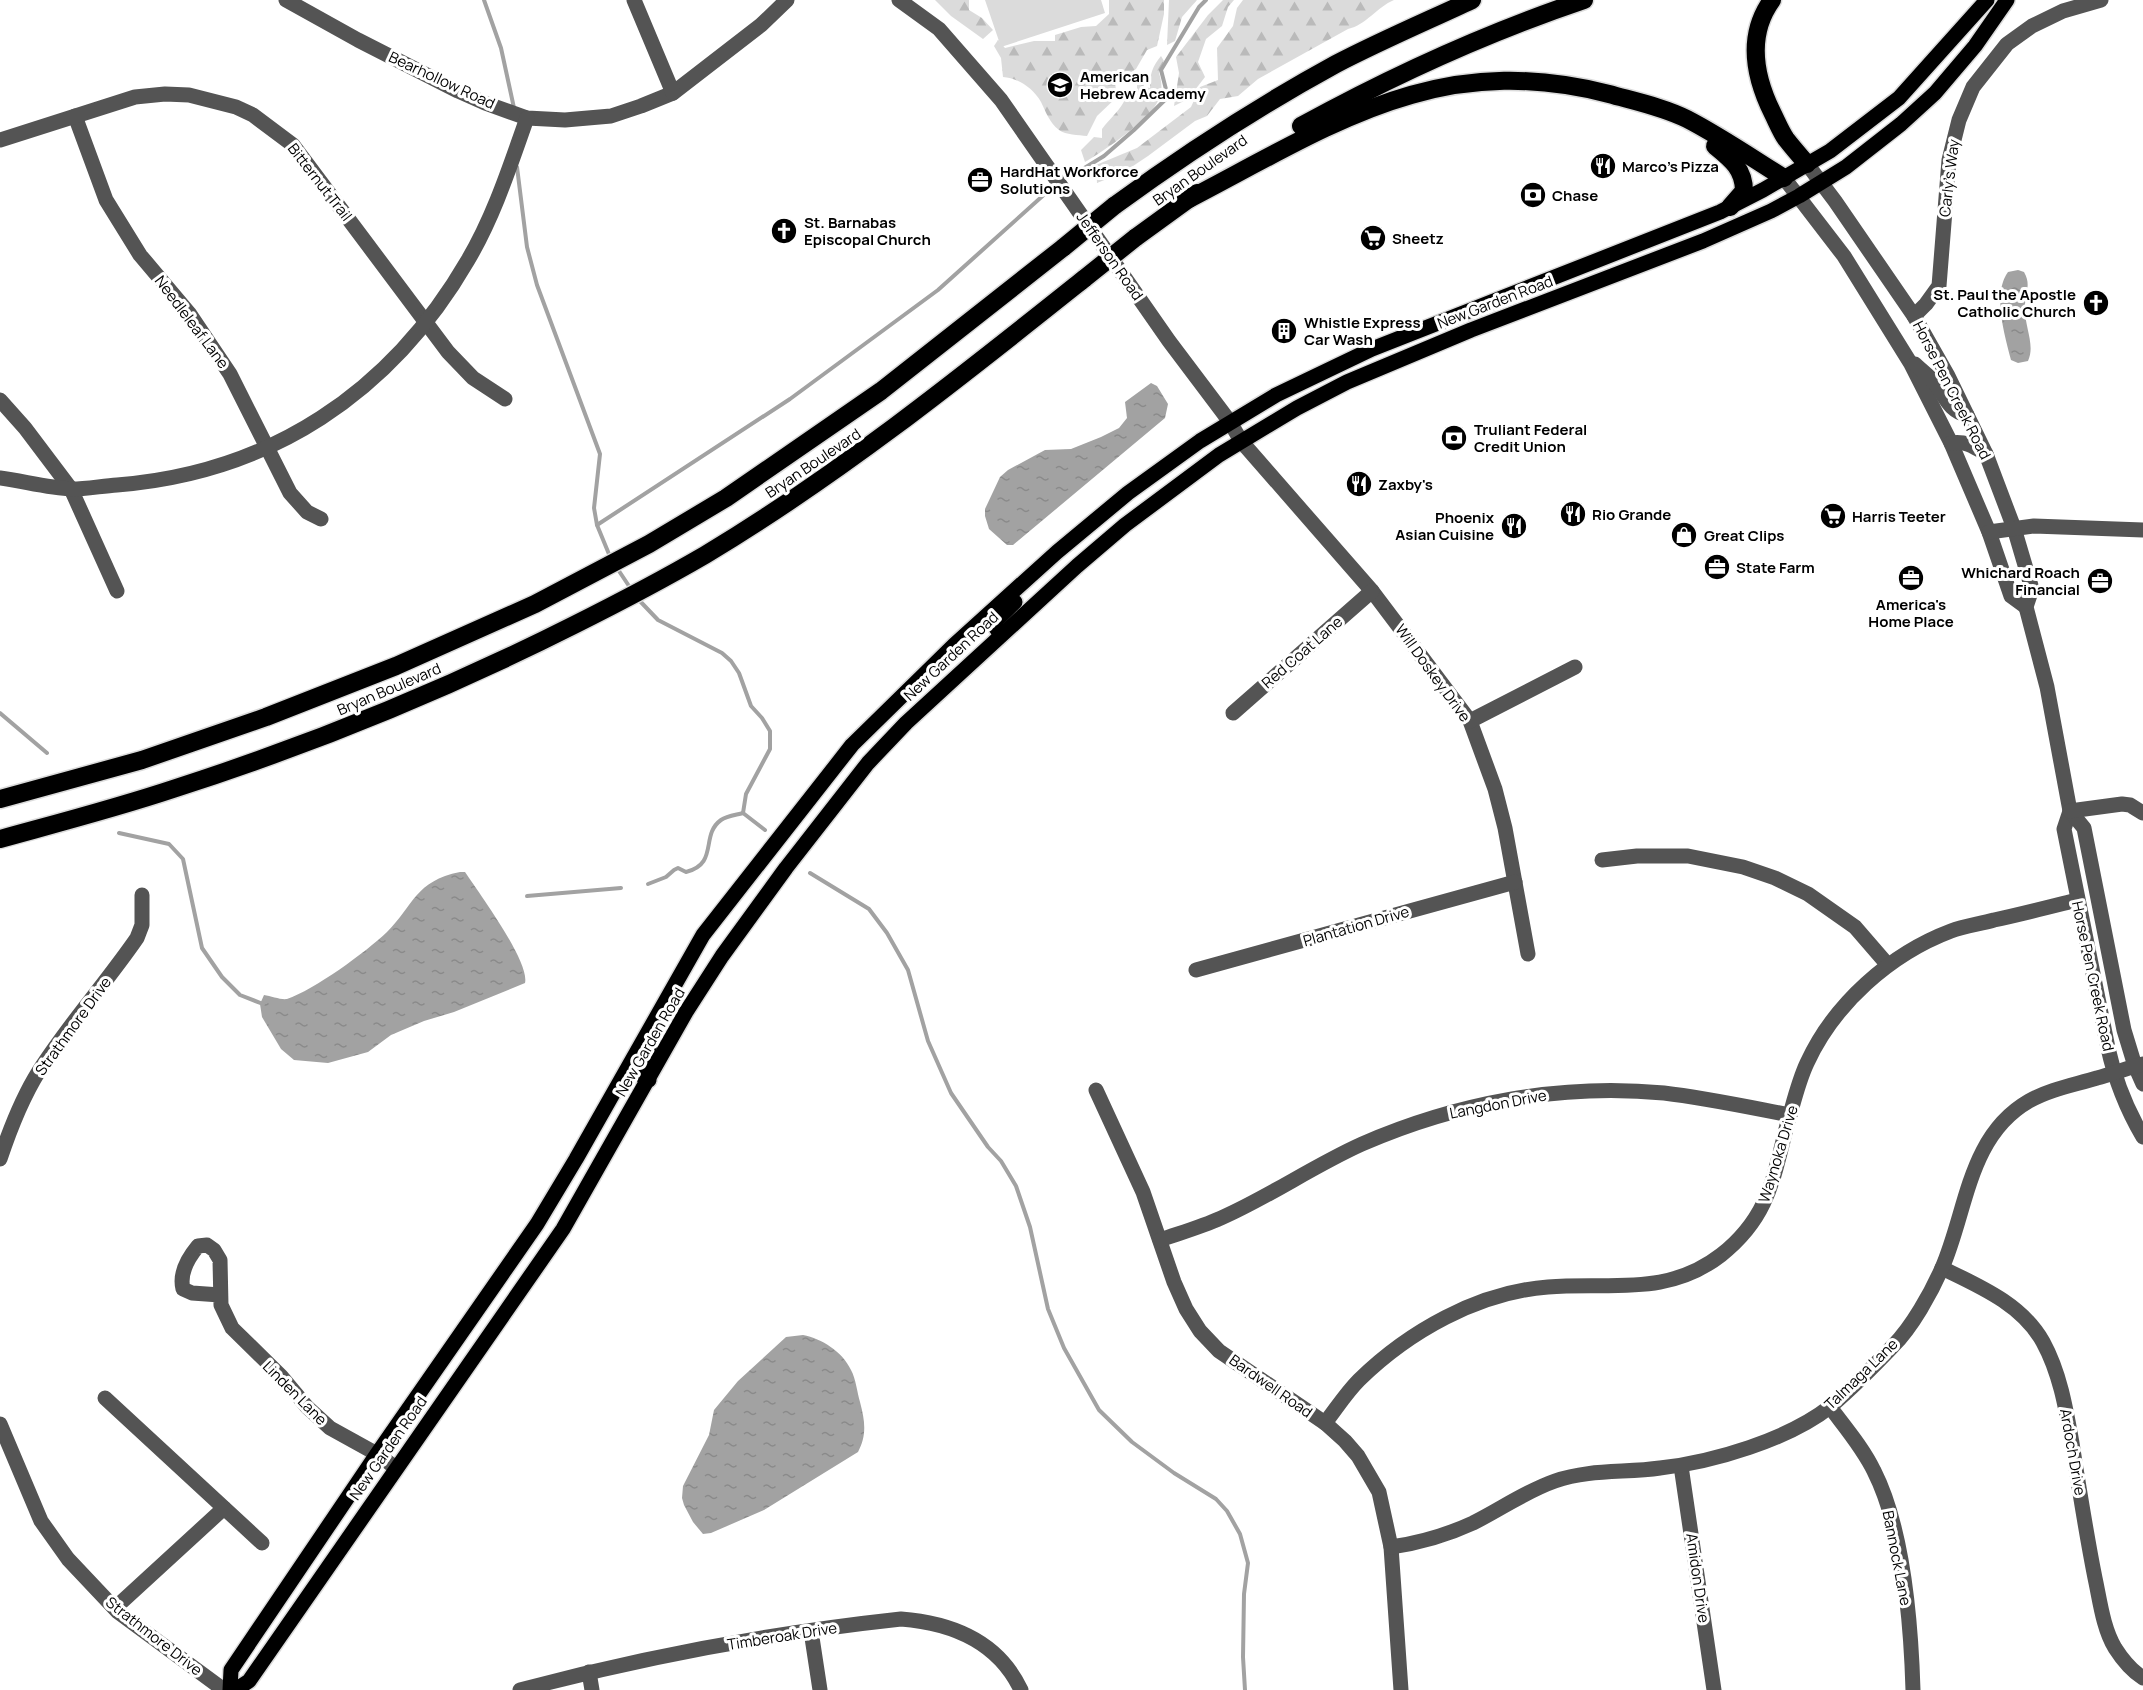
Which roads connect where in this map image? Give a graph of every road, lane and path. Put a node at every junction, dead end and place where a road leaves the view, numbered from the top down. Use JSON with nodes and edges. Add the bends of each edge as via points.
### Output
{"nodes":[{"id":1,"x":286,"y":0,"type":"edge"},
{"id":2,"x":634,"y":0,"type":"edge"},
{"id":3,"x":788,"y":0,"type":"edge"},
{"id":4,"x":899,"y":0,"type":"edge"},
{"id":5,"x":1449,"y":0,"type":"edge"},
{"id":6,"x":1472,"y":0,"type":"edge"},
{"id":7,"x":1584,"y":0,"type":"edge"},
{"id":8,"x":1772,"y":0,"type":"edge"},
{"id":9,"x":1987,"y":0,"type":"edge"},
{"id":10,"x":2007,"y":0,"type":"edge"},
{"id":11,"x":2101,"y":0,"type":"edge"},
{"id":12,"x":1338,"y":63,"type":"junction"},
{"id":13,"x":673,"y":93,"type":"junction"},
{"id":14,"x":75,"y":116,"type":"junction"},
{"id":15,"x":527,"y":118,"type":"junction"},
{"id":16,"x":1698,"y":126,"type":"junction"},
{"id":17,"x":0,"y":140,"type":"edge"},
{"id":18,"x":1807,"y":164,"type":"junction"},
{"id":19,"x":1784,"y":178,"type":"junction"},
{"id":20,"x":1822,"y":183,"type":"junction"},
{"id":21,"x":1799,"y":196,"type":"junction"},
{"id":22,"x":1189,"y":199,"type":"junction"},
{"id":23,"x":1730,"y":207,"type":"junction"},
{"id":24,"x":1914,"y":316,"type":"junction"},
{"id":25,"x":426,"y":323,"type":"junction"},
{"id":26,"x":1905,"y":355,"type":"junction"},
{"id":27,"x":506,"y":399,"type":"dead end"},
{"id":28,"x":0,"y":400,"type":"edge"},
{"id":29,"x":1967,"y":415,"type":"junction"},
{"id":30,"x":1230,"y":422,"type":"junction"},
{"id":31,"x":1241,"y":441,"type":"junction"},
{"id":32,"x":1951,"y":443,"type":"junction"},
{"id":33,"x":266,"y":448,"type":"junction"},
{"id":34,"x":1986,"y":454,"type":"junction"},
{"id":35,"x":0,"y":478,"type":"edge"},
{"id":36,"x":71,"y":489,"type":"junction"},
{"id":37,"x":321,"y":519,"type":"dead end"},
{"id":38,"x":2014,"y":528,"type":"junction"},
{"id":39,"x":2143,"y":530,"type":"edge"},
{"id":40,"x":1989,"y":532,"type":"junction"},
{"id":41,"x":1039,"y":568,"type":"junction"},
{"id":42,"x":117,"y":591,"type":"dead end"},
{"id":43,"x":1372,"y":591,"type":"junction"},
{"id":44,"x":2026,"y":606,"type":"junction"},
{"id":45,"x":1001,"y":635,"type":"junction"},
{"id":46,"x":1575,"y":667,"type":"dead end"},
{"id":47,"x":1233,"y":713,"type":"dead end"},
{"id":48,"x":1470,"y":721,"type":"junction"},
{"id":49,"x":0,"y":799,"type":"edge"},
{"id":50,"x":2070,"y":811,"type":"junction"},
{"id":51,"x":2143,"y":813,"type":"edge"},
{"id":52,"x":0,"y":839,"type":"edge"},
{"id":53,"x":1602,"y":860,"type":"dead end"},
{"id":54,"x":1515,"y":882,"type":"junction"},
{"id":55,"x":142,"y":895,"type":"dead end"},
{"id":56,"x":2077,"y":900,"type":"junction"},
{"id":57,"x":1528,"y":954,"type":"dead end"},
{"id":58,"x":691,"y":958,"type":"junction"},
{"id":59,"x":1887,"y":964,"type":"junction"},
{"id":60,"x":1196,"y":970,"type":"dead end"},
{"id":61,"x":686,"y":1012,"type":"junction"},
{"id":62,"x":653,"y":1024,"type":"junction"},
{"id":63,"x":2139,"y":1065,"type":"edge"},
{"id":64,"x":2113,"y":1073,"type":"junction"},
{"id":65,"x":649,"y":1080,"type":"junction"},
{"id":66,"x":620,"y":1083,"type":"junction"},
{"id":67,"x":2143,"y":1084,"type":"edge"},
{"id":68,"x":1096,"y":1090,"type":"dead end"},
{"id":69,"x":1790,"y":1116,"type":"junction"},
{"id":70,"x":2143,"y":1137,"type":"edge"},
{"id":71,"x":615,"y":1142,"type":"junction"},
{"id":72,"x":0,"y":1159,"type":"edge"},
{"id":73,"x":1160,"y":1240,"type":"junction"},
{"id":74,"x":1942,"y":1268,"type":"junction"},
{"id":75,"x":220,"y":1295,"type":"dead end"},
{"id":76,"x":421,"y":1390,"type":"junction"},
{"id":77,"x":105,"y":1398,"type":"dead end"},
{"id":78,"x":442,"y":1403,"type":"junction"},
{"id":79,"x":1830,"y":1407,"type":"junction"},
{"id":80,"x":1325,"y":1423,"type":"junction"},
{"id":81,"x":0,"y":1424,"type":"edge"},
{"id":82,"x":377,"y":1454,"type":"junction"},
{"id":83,"x":1681,"y":1466,"type":"junction"},
{"id":84,"x":396,"y":1468,"type":"junction"},
{"id":85,"x":224,"y":1508,"type":"junction"},
{"id":86,"x":262,"y":1543,"type":"dead end"},
{"id":87,"x":1391,"y":1547,"type":"junction"},
{"id":88,"x":116,"y":1608,"type":"junction"},
{"id":89,"x":811,"y":1631,"type":"junction"},
{"id":90,"x":589,"y":1672,"type":"junction"},
{"id":91,"x":2143,"y":1678,"type":"edge"},
{"id":92,"x":224,"y":1690,"type":"edge"},
{"id":93,"x":230,"y":1690,"type":"edge"},
{"id":94,"x":235,"y":1690,"type":"edge"},
{"id":95,"x":520,"y":1690,"type":"edge"},
{"id":96,"x":592,"y":1690,"type":"edge"},
{"id":97,"x":820,"y":1690,"type":"edge"},
{"id":98,"x":1021,"y":1690,"type":"edge"},
{"id":99,"x":1401,"y":1690,"type":"edge"},
{"id":100,"x":1714,"y":1690,"type":"edge"},
{"id":101,"x":1913,"y":1690,"type":"edge"}],
"edges":[{"from":1,"to":15,"type":"street","name":"Bearhollow Road","via":[[458,92]]},
{"from":2,"to":13,"type":"street"},
{"from":3,"to":13,"type":"street","name":"Bearhollow Road","via":[[762,26]]},
{"from":4,"to":30,"type":"street","name":"Jefferson Road","via":[[939,29],[1001,100]]},
{"from":5,"to":12,"type":"highway"},
{"from":6,"to":12,"type":"highway","name":"Bryan Boulevard"},
{"from":7,"to":22,"type":"highway","name":"Bryan Boulevard","via":[[1502,29],[1380,84],[1265,146]]},
{"from":8,"to":18,"type":"highway","via":[[1757,33],[1756,66],[1765,98],[1785,137]]},
{"from":9,"to":18,"type":"main road","name":"New Garden Road","via":[[1899,98]]},
{"from":10,"to":20,"type":"main road","name":"New Garden Road","via":[[1935,93],[1901,124]]},
{"from":11,"to":24,"type":"street","name":"Carly's Way","via":[[2062,11],[2032,26],[2007,44],[1973,87],[1949,160],[1939,286]]},
{"from":12,"to":49,"type":"highway","name":"Bryan Boulevard","bridge":true,"via":[[1239,120],[1114,206],[881,391],[726,498],[649,544],[535,604],[396,666],[142,760]]},
{"from":13,"to":15,"type":"street","name":"Bearhollow Road","via":[[611,116]]},
{"from":14,"to":17,"type":"street","name":"Bitternut Trail"},
{"from":14,"to":25,"type":"street","name":"Bitternut Trail","via":[[135,97],[165,94],[213,100],[253,115],[293,145]]},
{"from":14,"to":33,"type":"street","name":"Needleleaf Lane","via":[[106,200],[140,255],[189,313],[230,374]]},
{"from":15,"to":25,"type":"street","via":[[470,258]]},
{"from":16,"to":19,"type":"highway"},
{"from":16,"to":22,"type":"highway","via":[[1638,102],[1558,84],[1517,80],[1449,85],[1396,99],[1335,122]]},
{"from":16,"to":23,"type":"highway","via":[[1737,166],[1742,177],[1744,191]]},
{"from":18,"to":19,"type":"main road","name":"New Garden Road"},
{"from":18,"to":20,"type":"street","name":"Horse Pen Creek Road"},
{"from":19,"to":21,"type":"street","name":"Horse Pen Creek Road"},
{"from":19,"to":23,"type":"main road","name":"New Garden Road"},
{"from":20,"to":21,"type":"main road","name":"New Garden Road"},
{"from":20,"to":24,"type":"street","name":"Horse Pen Creek Road"},
{"from":21,"to":26,"type":"street","name":"Horse Pen Creek Road","via":[[1844,256]]},
{"from":21,"to":31,"type":"main road","name":"New Garden Road","via":[[1703,241],[1347,382]]},
{"from":22,"to":52,"type":"highway","name":"Bryan Boulevard","bridge":true,"via":[[840,467],[703,556],[602,611],[521,652],[339,730],[173,789]]},
{"from":23,"to":30,"type":"main road","name":"New Garden Road","via":[[1372,348],[1302,381]]},
{"from":24,"to":29,"type":"street","name":"Horse Pen Creek Road"},
{"from":25,"to":27,"type":"street","name":"Bitternut Trail","via":[[473,378]]},
{"from":25,"to":33,"type":"street","via":[[362,388],[326,416]]},
{"from":26,"to":29,"type":"street","via":[[1934,382],[1949,406]]},
{"from":26,"to":32,"type":"street","name":"Horse Pen Creek Road"},
{"from":28,"to":36,"type":"street"},
{"from":29,"to":34,"type":"street","name":"Horse Pen Creek Road"},
{"from":30,"to":31,"type":"street","name":"Jefferson Road"},
{"from":30,"to":41,"type":"main road","name":"New Garden Road","via":[[1128,493]]},
{"from":31,"to":43,"type":"street","name":"Will Doskey Drive"},
{"from":31,"to":45,"type":"main road","name":"New Garden Road","via":[[1125,525]]},
{"from":32,"to":34,"type":"street","via":[[1963,441]]},
{"from":32,"to":40,"type":"street","name":"Horse Pen Creek Road"},
{"from":33,"to":36,"type":"street","via":[[210,470],[152,482]]},
{"from":33,"to":37,"type":"street","name":"Needleleaf Lane","via":[[290,493],[307,512]]},
{"from":34,"to":38,"type":"street","name":"Horse Pen Creek Road"},
{"from":35,"to":36,"type":"street"},
{"from":36,"to":42,"type":"street"},
{"from":38,"to":39,"type":"street"},
{"from":38,"to":40,"type":"street"},
{"from":38,"to":44,"type":"street","name":"Horse Pen Creek Road","via":[[2032,590]]},
{"from":40,"to":44,"type":"street","name":"Horse Pen Creek Road","via":[[2011,596]]},
{"from":41,"to":45,"type":"main road","via":[[1022,596],[996,621],[994,625]]},
{"from":41,"to":58,"type":"main road","name":"New Garden Road","via":[[852,745],[732,897]]},
{"from":43,"to":47,"type":"street","name":"Red Coat Lane"},
{"from":43,"to":48,"type":"street","name":"Will Doskey Drive"},
{"from":44,"to":50,"type":"street","name":"Horse Pen Creek Road","via":[[2047,687]]},
{"from":45,"to":61,"type":"main road","name":"New Garden Road","via":[[868,763],[786,868]]},
{"from":46,"to":48,"type":"street"},
{"from":48,"to":54,"type":"street","name":"Will Doskey Drive","via":[[1495,789]]},
{"from":50,"to":51,"type":"street","via":[[2122,804]]},
{"from":50,"to":56,"type":"street","name":"Horse Pen Creek Road","via":[[2064,829]]},
{"from":50,"to":63,"type":"street","name":"Horse Pen Creek Road","via":[[2084,828],[2124,1030]]},
{"from":53,"to":59,"type":"street","via":[[1688,856],[1775,878],[1808,894],[1855,927]]},
{"from":54,"to":57,"type":"street","name":"Will Doskey Drive"},
{"from":54,"to":60,"type":"street","name":"Plantation Drive"},
{"from":55,"to":72,"type":"street","name":"Strathmore Drive","via":[[142,925],[137,938],[38,1073]]},
{"from":56,"to":59,"type":"street","name":"Waynoka Drive","via":[[1952,930]]},
{"from":56,"to":64,"type":"street","name":"Horse Pen Creek Road"},
{"from":58,"to":61,"type":"main road","via":[[705,966],[688,999]]},
{"from":58,"to":62,"type":"main road","name":"New Garden Road"},
{"from":59,"to":69,"type":"street","name":"Waynoka Drive","via":[[1848,1002],[1823,1036],[1807,1063]]},
{"from":61,"to":65,"type":"main road","name":"New Garden Road"},
{"from":62,"to":65,"type":"main road","via":[[651,1048],[640,1070]]},
{"from":62,"to":66,"type":"main road","name":"New Garden Road"},
{"from":63,"to":64,"type":"street","name":"Talmaga Lane"},
{"from":63,"to":67,"type":"street","name":"Horse Pen Creek Road"},
{"from":64,"to":70,"type":"street","name":"Horse Pen Creek Road"},
{"from":64,"to":74,"type":"street","name":"Talmaga Lane","via":[[2047,1093],[2010,1114],[1985,1146],[1973,1171]]},
{"from":65,"to":71,"type":"main road","name":"New Garden Road"},
{"from":66,"to":71,"type":"main road","via":[[632,1092]]},
{"from":66,"to":76,"type":"main road","name":"New Garden Road","via":[[537,1224]]},
{"from":68,"to":73,"type":"street","name":"Bardwell Road","via":[[1143,1192]]},
{"from":69,"to":73,"type":"street","name":"Langdon Drive","via":[[1663,1093],[1609,1091],[1560,1093],[1465,1108],[1416,1122],[1360,1145],[1220,1219]]},
{"from":69,"to":80,"type":"street","name":"Waynoka Drive","via":[[1765,1205],[1722,1255],[1680,1278],[1662,1283],[1547,1287],[1458,1311],[1395,1348],[1358,1382]]},
{"from":71,"to":78,"type":"main road","name":"New Garden Road","via":[[563,1229]]},
{"from":73,"to":80,"type":"street","name":"Bardwell Road","via":[[1185,1309],[1200,1331],[1220,1351]]},
{"from":74,"to":79,"type":"street","name":"Talmaga Lane","via":[[1896,1344]]},
{"from":74,"to":91,"type":"street","name":"Ardoch Drive","via":[[2008,1304],[2043,1342],[2066,1411],[2105,1621],[2114,1647]]},
{"from":75,"to":82,"type":"street","name":"Linden Lane","via":[[232,1328],[307,1407],[330,1428]]},
{"from":76,"to":78,"type":"main road"},
{"from":76,"to":82,"type":"main road","name":"New Garden Road"},
{"from":77,"to":85,"type":"street"},
{"from":78,"to":84,"type":"main road","name":"New Garden Road"},
{"from":79,"to":83,"type":"street","name":"Talmaga Lane","via":[[1771,1439]]},
{"from":79,"to":101,"type":"street","name":"Bannock Lane","via":[[1874,1470],[1892,1520],[1912,1634]]},
{"from":80,"to":87,"type":"street","name":"Bardwell Road","via":[[1358,1456],[1375,1484]]},
{"from":81,"to":88,"type":"street","name":"Strathmore Drive","via":[[41,1521],[68,1559]]},
{"from":82,"to":84,"type":"street","name":"Linden Lane"},
{"from":82,"to":93,"type":"main road","name":"New Garden Road","via":[[231,1670]]},
{"from":83,"to":87,"type":"street","name":"Talmaga Lane","via":[[1582,1474],[1557,1480],[1445,1535]]},
{"from":83,"to":100,"type":"street","name":"Amidon Drive"},
{"from":84,"to":94,"type":"main road","name":"New Garden Road","via":[[249,1681]]},
{"from":85,"to":86,"type":"street"},
{"from":85,"to":88,"type":"street"},
{"from":87,"to":99,"type":"street","name":"Bardwell Road"},
{"from":88,"to":92,"type":"street","name":"Strathmore Drive"},
{"from":89,"to":90,"type":"street","name":"Timberoak Drive","via":[[697,1649]]},
{"from":89,"to":97,"type":"street"},
{"from":89,"to":98,"type":"street","name":"Timberoak Drive","via":[[901,1618],[952,1628],[989,1649]]},
{"from":90,"to":95,"type":"street","name":"Timberoak Drive"},
{"from":90,"to":96,"type":"street"}]}
